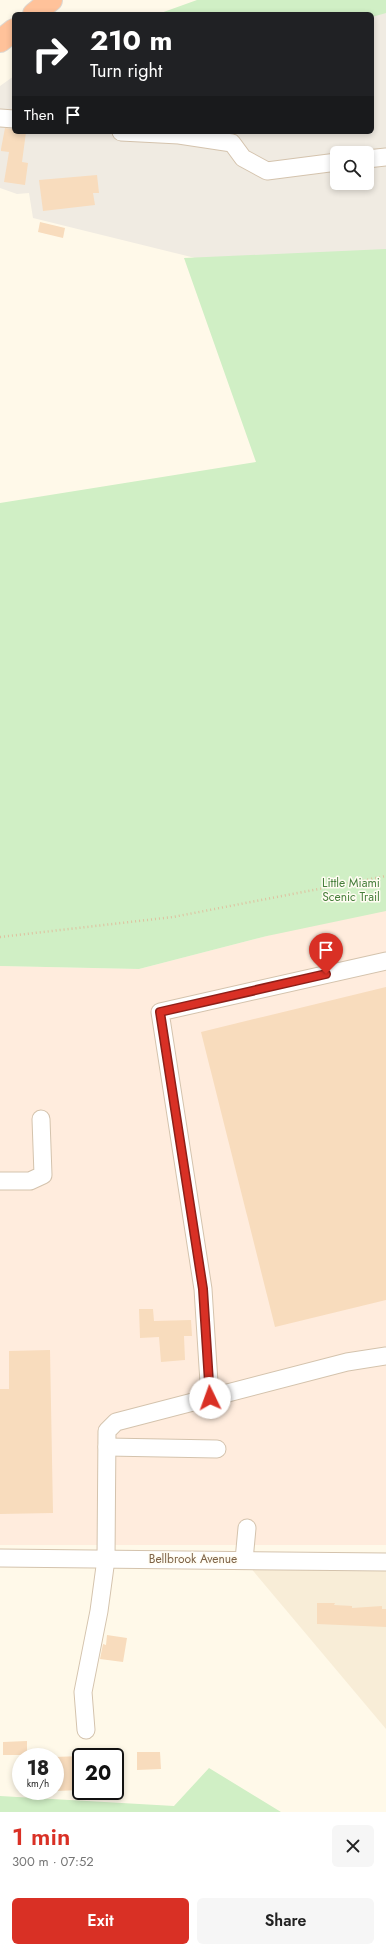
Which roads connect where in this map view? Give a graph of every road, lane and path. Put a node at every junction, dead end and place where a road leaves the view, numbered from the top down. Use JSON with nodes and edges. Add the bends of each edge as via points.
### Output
{"nodes":[{"id":1,"x":51,"y":0,"type":"edge"},
{"id":2,"x":36,"y":12,"type":"edge"},
{"id":3,"x":12,"y":32,"type":"edge"},
{"id":4,"x":0,"y":41,"type":"edge"},
{"id":5,"x":0,"y":118,"type":"edge"},
{"id":6,"x":12,"y":118,"type":"edge"},
{"id":7,"x":160,"y":134,"type":"edge"},
{"id":8,"x":386,"y":157,"type":"edge"},
{"id":9,"x":374,"y":158,"type":"edge"},
{"id":10,"x":330,"y":163,"type":"edge"},
{"id":11,"x":386,"y":876,"type":"edge"},
{"id":12,"x":0,"y":937,"type":"edge"},
{"id":13,"x":386,"y":961,"type":"edge"},
{"id":14,"x":41,"y":1119,"type":"dead end"},
{"id":15,"x":0,"y":1181,"type":"edge"},
{"id":16,"x":386,"y":1356,"type":"edge"},
{"id":17,"x":210,"y":1398,"type":"junction"},
{"id":18,"x":107,"y":1447,"type":"junction"},
{"id":19,"x":217,"y":1449,"type":"dead end"},
{"id":20,"x":247,"y":1528,"type":"dead end"},
{"id":21,"x":0,"y":1558,"type":"edge"},
{"id":22,"x":106,"y":1559,"type":"junction"},
{"id":23,"x":244,"y":1560,"type":"junction"},
{"id":24,"x":386,"y":1562,"type":"edge"},
{"id":25,"x":86,"y":1730,"type":"dead end"}],
"edges":[{"from":1,"to":2,"type":"highway"},
{"from":3,"to":4,"type":"highway"},
{"from":5,"to":6,"type":"street"},
{"from":7,"to":10,"type":"street","via":[[232,143],[243,158],[267,171]]},
{"from":8,"to":9,"type":"street"},
{"from":11,"to":12,"type":"path","via":[[173,917]]},
{"from":13,"to":17,"type":"street","via":[[160,1012],[203,1289]]},
{"from":14,"to":15,"type":"street","via":[[43,1175],[30,1181]]},
{"from":16,"to":17,"type":"street","via":[[347,1362]]},
{"from":17,"to":18,"type":"street","via":[[116,1422],[107,1431]]},
{"from":18,"to":19,"type":"street"},
{"from":18,"to":22,"type":"street"},
{"from":20,"to":23,"type":"street"},
{"from":21,"to":22,"type":"street","name":"Bellbrook Avenue"},
{"from":22,"to":23,"type":"street","name":"Bellbrook Avenue"},
{"from":22,"to":25,"type":"street","via":[[83,1692]]},
{"from":23,"to":24,"type":"street","name":"Bellbrook Avenue"}]}
